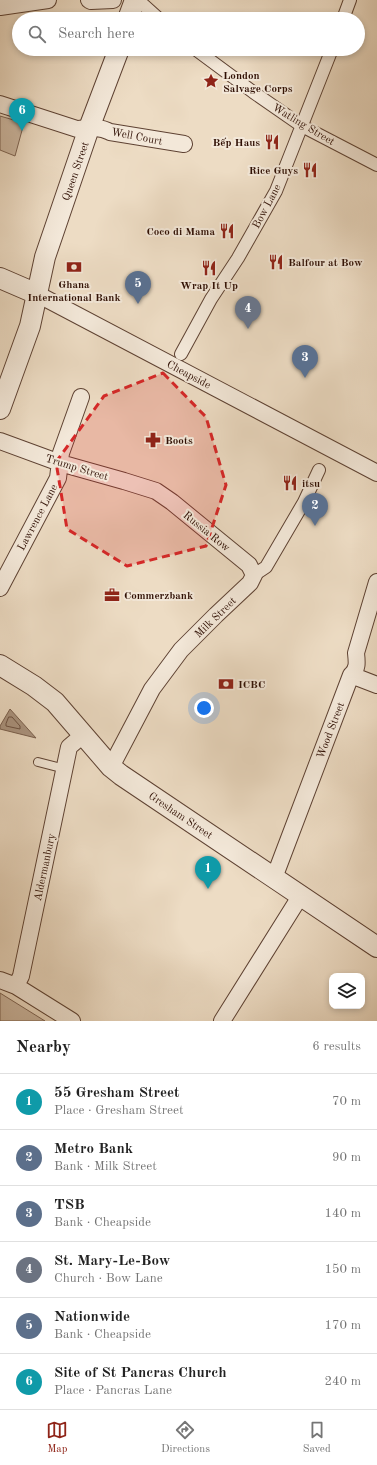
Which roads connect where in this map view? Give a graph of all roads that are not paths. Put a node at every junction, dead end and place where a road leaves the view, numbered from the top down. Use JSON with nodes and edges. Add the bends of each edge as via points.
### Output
{"nodes":[{"id":1,"x":48,"y":0,"type":"edge"},
{"id":2,"x":90,"y":0,"type":"edge"},
{"id":3,"x":113,"y":0,"type":"edge"},
{"id":4,"x":135,"y":0,"type":"edge"},
{"id":5,"x":138,"y":0,"type":"edge"},
{"id":6,"x":350,"y":0,"type":"edge"},
{"id":7,"x":0,"y":7,"type":"edge"},
{"id":8,"x":131,"y":12,"type":"edge"},
{"id":9,"x":151,"y":12,"type":"edge"},
{"id":10,"x":346,"y":12,"type":"edge"},
{"id":11,"x":116,"y":56,"type":"edge"},
{"id":12,"x":204,"y":56,"type":"edge"},
{"id":13,"x":329,"y":56,"type":"edge"},
{"id":14,"x":0,"y":104,"type":"edge"},
{"id":15,"x":302,"y":126,"type":"junction"},
{"id":16,"x":89,"y":128,"type":"junction"},
{"id":17,"x":184,"y":144,"type":"dead end"},
{"id":18,"x":377,"y":165,"type":"edge"},
{"id":19,"x":0,"y":278,"type":"edge"},
{"id":20,"x":37,"y":294,"type":"junction"},
{"id":21,"x":181,"y":354,"type":"dead end"},
{"id":22,"x":80,"y":397,"type":"dead end"},
{"id":23,"x":0,"y":409,"type":"edge"},
{"id":24,"x":0,"y":441,"type":"edge"},
{"id":25,"x":60,"y":463,"type":"junction"},
{"id":26,"x":319,"y":470,"type":"dead end"},
{"id":27,"x":376,"y":470,"type":"edge"},
{"id":28,"x":156,"y":491,"type":"joint"},
{"id":29,"x":254,"y":575,"type":"junction"},
{"id":30,"x":377,"y":582,"type":"edge"},
{"id":31,"x":0,"y":588,"type":"edge"},
{"id":32,"x":0,"y":665,"type":"edge"},
{"id":33,"x":350,"y":675,"type":"junction"},
{"id":34,"x":377,"y":685,"type":"edge"},
{"id":35,"x":83,"y":735,"type":"junction"},
{"id":36,"x":38,"y":762,"type":"dead end"},
{"id":37,"x":111,"y":767,"type":"junction"},
{"id":38,"x":65,"y":768,"type":"junction"},
{"id":39,"x":274,"y":878,"type":"junction"},
{"id":40,"x":301,"y":895,"type":"junction"},
{"id":41,"x":377,"y":947,"type":"edge"},
{"id":42,"x":0,"y":980,"type":"edge"},
{"id":43,"x":16,"y":986,"type":"junction"},
{"id":44,"x":72,"y":1021,"type":"edge"},
{"id":45,"x":222,"y":1021,"type":"edge"}],
"edges":[{"from":1,"to":7,"type":"street"},
{"from":2,"to":3,"type":"street"},
{"from":4,"to":8,"type":"street"},
{"from":5,"to":9,"type":"street"},
{"from":6,"to":10,"type":"street"},
{"from":11,"to":16,"type":"street","name":"Queen Street"},
{"from":12,"to":15,"type":"street","name":"Watling Street"},
{"from":13,"to":15,"type":"street","name":"Bow Lane"},
{"from":14,"to":16,"type":"street","name":"Well Court","via":[[77,129]]},
{"from":15,"to":18,"type":"street","name":"Watling Street"},
{"from":15,"to":21,"type":"street","name":"Bow Lane","via":[[276,191]]},
{"from":16,"to":17,"type":"street","name":"Well Court"},
{"from":16,"to":20,"type":"street","name":"Queen Street","via":[[45,257]]},
{"from":19,"to":20,"type":"street","name":"Cheapside"},
{"from":20,"to":23,"type":"street","name":"Queen Street","via":[[30,326]]},
{"from":20,"to":27,"type":"street","name":"Cheapside"},
{"from":22,"to":25,"type":"street","name":"Lawrence Lane"},
{"from":24,"to":25,"type":"street","name":"Trump Street"},
{"from":25,"to":28,"type":"street","name":"Trump Street"},
{"from":25,"to":31,"type":"street","name":"Lawrence Lane","via":[[58,478]]},
{"from":26,"to":29,"type":"street","name":"Milk Street","via":[[304,502],[266,567]]},
{"from":28,"to":29,"type":"street","name":"Russia Row","via":[[249,565]]},
{"from":29,"to":37,"type":"street","name":"Milk Street","via":[[250,584],[181,650],[152,689]]},
{"from":30,"to":33,"type":"street","name":"Wood Street","via":[[356,653],[355,672]]},
{"from":32,"to":35,"type":"street","name":"Gresham Street","via":[[54,702]]},
{"from":33,"to":34,"type":"street"},
{"from":33,"to":39,"type":"street","name":"Wood Street"},
{"from":35,"to":37,"type":"street","name":"Gresham Street"},
{"from":35,"to":38,"type":"street","name":"Aldermanbury","via":[[69,748]]},
{"from":36,"to":38,"type":"lane"},
{"from":37,"to":39,"type":"street","name":"Gresham Street"},
{"from":38,"to":43,"type":"street","name":"Aldermanbury","via":[[21,976]]},
{"from":39,"to":40,"type":"street","name":"Gresham Street"},
{"from":40,"to":41,"type":"street","name":"Gresham Street"},
{"from":40,"to":45,"type":"street"},
{"from":42,"to":43,"type":"street"},
{"from":43,"to":44,"type":"street"}]}
